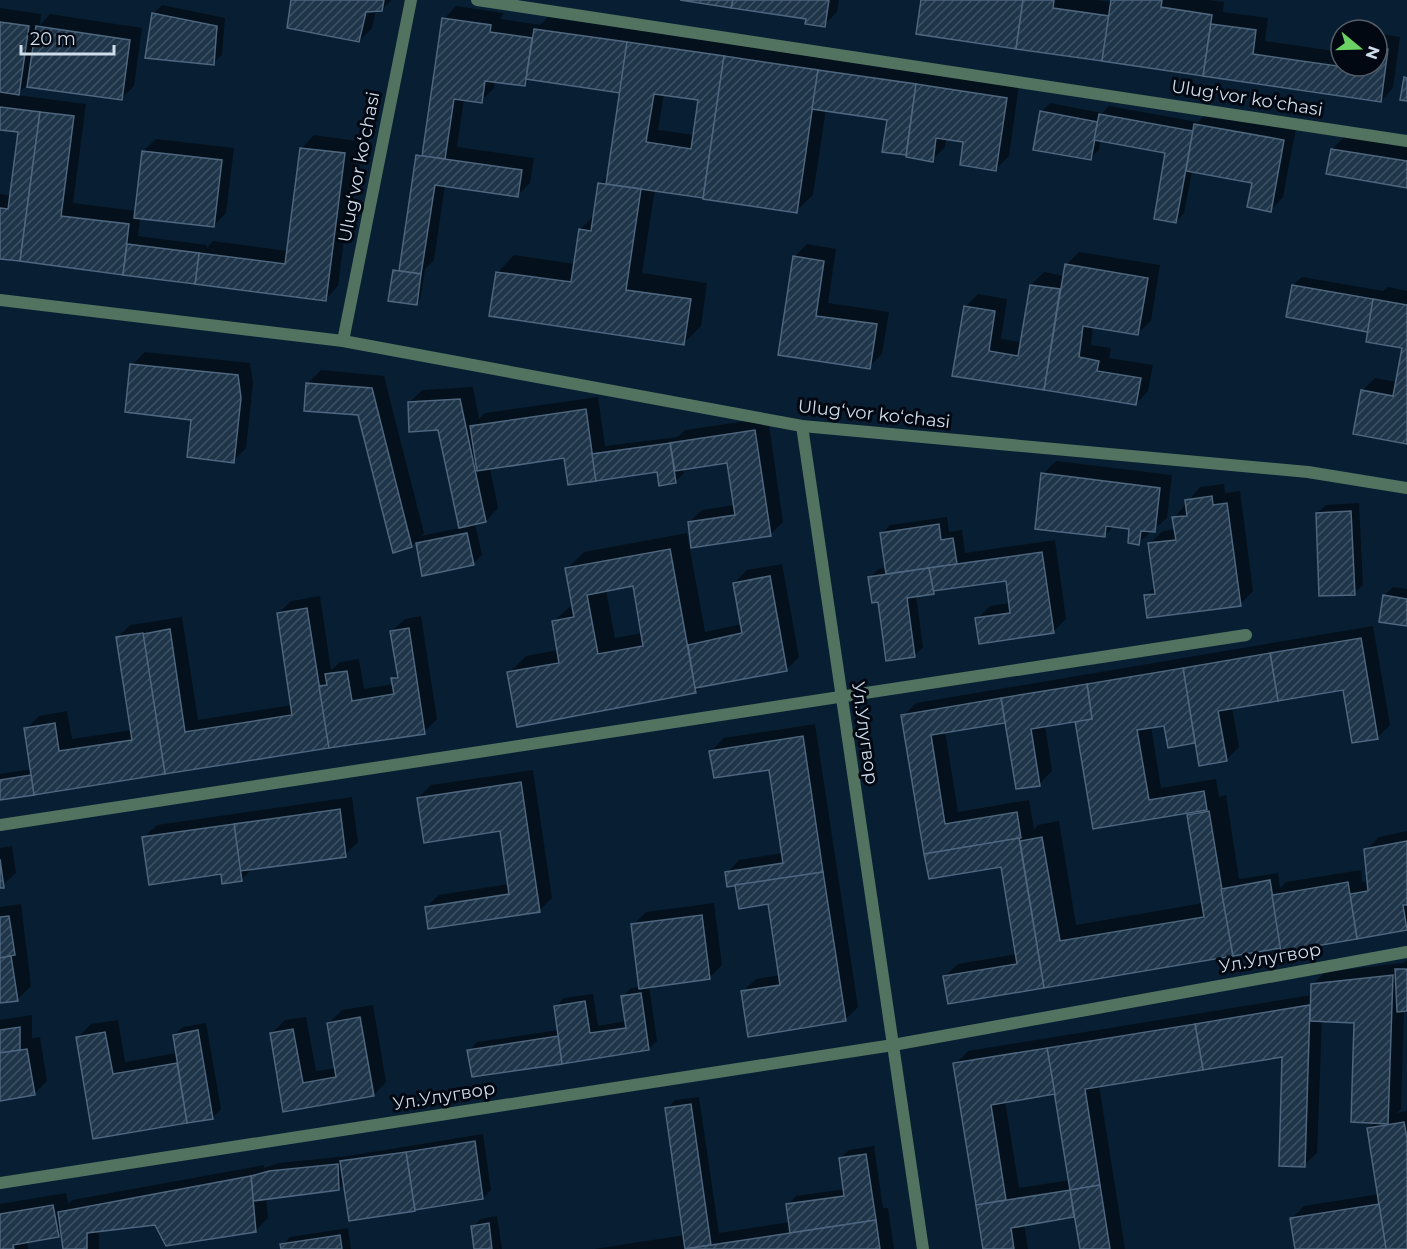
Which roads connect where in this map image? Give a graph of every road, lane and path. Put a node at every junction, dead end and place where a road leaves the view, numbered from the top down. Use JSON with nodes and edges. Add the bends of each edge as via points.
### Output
{"nodes":[{"id":1,"x":411,"y":0,"type":"edge"},
{"id":2,"x":477,"y":0,"type":"edge"},
{"id":3,"x":1407,"y":141,"type":"edge"},
{"id":4,"x":0,"y":300,"type":"edge"},
{"id":5,"x":343,"y":341,"type":"junction"},
{"id":6,"x":802,"y":426,"type":"junction"},
{"id":7,"x":1407,"y":488,"type":"edge"},
{"id":8,"x":1246,"y":635,"type":"dead end"},
{"id":9,"x":841,"y":697,"type":"junction"},
{"id":10,"x":0,"y":825,"type":"edge"},
{"id":11,"x":1407,"y":952,"type":"edge"},
{"id":12,"x":893,"y":1046,"type":"junction"},
{"id":13,"x":0,"y":1182,"type":"edge"},
{"id":14,"x":922,"y":1249,"type":"edge"}],
"edges":[{"from":1,"to":5,"type":"street","name":"Ulugʻvor koʻchasi"},
{"from":2,"to":3,"type":"street","name":"Ulugʻvor koʻchasi"},
{"from":4,"to":5,"type":"street","name":"Ulugʻvor koʻchasi"},
{"from":5,"to":6,"type":"street","name":"Ulugʻvor koʻchasi"},
{"from":6,"to":7,"type":"street","name":"Ulugʻvor koʻchasi","via":[[1308,472]]},
{"from":6,"to":9,"type":"street","name":"Ул.Улугвор"},
{"from":8,"to":9,"type":"street"},
{"from":9,"to":10,"type":"street"},
{"from":9,"to":12,"type":"street","name":"Ул.Улугвор"},
{"from":11,"to":12,"type":"street","name":"Ул.Улугвор"},
{"from":12,"to":13,"type":"street","name":"Ул.Улугвор"},
{"from":12,"to":14,"type":"street","name":"Ул.Улугвор"}]}
